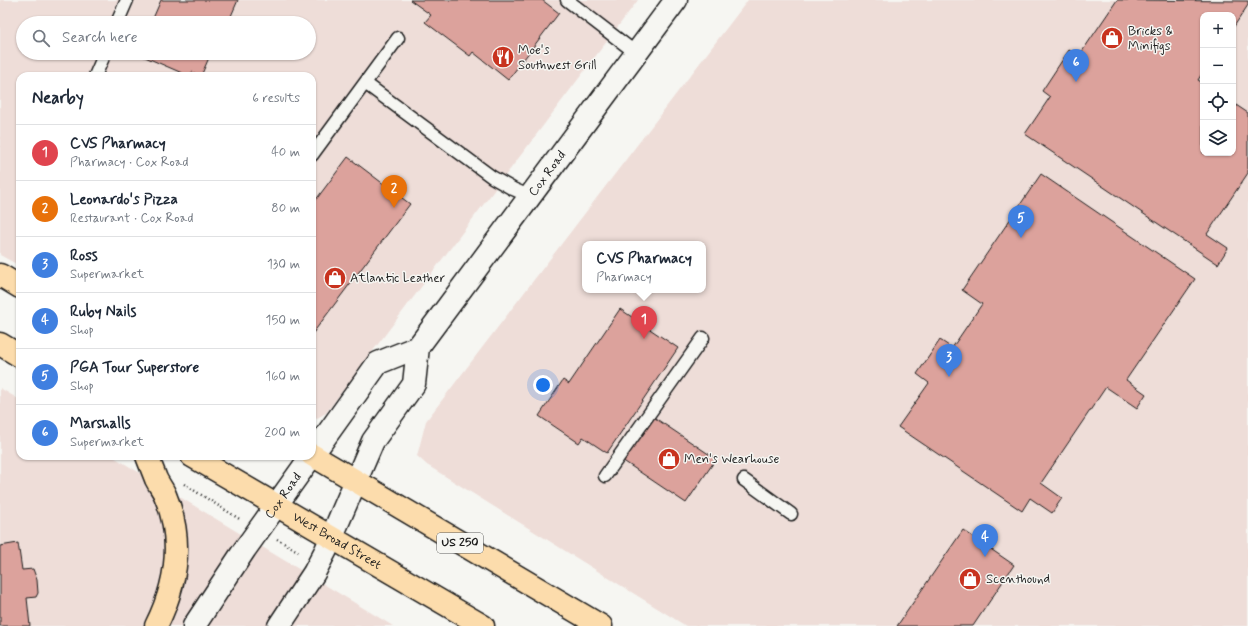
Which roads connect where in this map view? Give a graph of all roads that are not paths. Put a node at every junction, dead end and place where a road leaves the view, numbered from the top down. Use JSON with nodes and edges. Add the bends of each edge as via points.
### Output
{"nodes":[{"id":1,"x":127,"y":0,"type":"edge"},
{"id":2,"x":567,"y":0,"type":"edge"},
{"id":3,"x":676,"y":0,"type":"edge"},
{"id":4,"x":120,"y":16,"type":"edge"},
{"id":5,"x":398,"y":38,"type":"dead end"},
{"id":6,"x":636,"y":53,"type":"junction"},
{"id":7,"x":102,"y":60,"type":"edge"},
{"id":8,"x":97,"y":72,"type":"edge"},
{"id":9,"x":364,"y":83,"type":"junction"},
{"id":10,"x":316,"y":149,"type":"edge"},
{"id":11,"x":529,"y":196,"type":"junction"},
{"id":12,"x":0,"y":275,"type":"edge"},
{"id":13,"x":16,"y":285,"type":"edge"},
{"id":14,"x":703,"y":338,"type":"dead end"},
{"id":15,"x":0,"y":344,"type":"edge"},
{"id":16,"x":418,"y":347,"type":"junction"},
{"id":17,"x":16,"y":354,"type":"edge"},
{"id":18,"x":316,"y":450,"type":"edge"},
{"id":19,"x":316,"y":458,"type":"edge"},
{"id":20,"x":149,"y":460,"type":"edge"},
{"id":21,"x":199,"y":460,"type":"edge"},
{"id":22,"x":309,"y":460,"type":"edge"},
{"id":23,"x":606,"y":476,"type":"dead end"},
{"id":24,"x":744,"y":480,"type":"dead end"},
{"id":25,"x":356,"y":481,"type":"junction"},
{"id":26,"x":277,"y":506,"type":"junction"},
{"id":27,"x":791,"y":514,"type":"dead end"},
{"id":28,"x":332,"y":538,"type":"junction"},
{"id":29,"x":156,"y":626,"type":"edge"},
{"id":30,"x":194,"y":626,"type":"edge"},
{"id":31,"x":279,"y":626,"type":"edge"},
{"id":32,"x":482,"y":626,"type":"edge"},
{"id":33,"x":601,"y":626,"type":"edge"}],
"edges":[{"from":1,"to":4,"type":"lane"},
{"from":2,"to":6,"type":"lane"},
{"from":3,"to":6,"type":"main road","name":"Cox Road"},
{"from":5,"to":9,"type":"lane"},
{"from":6,"to":11,"type":"main road","name":"Cox Road"},
{"from":7,"to":8,"type":"lane"},
{"from":9,"to":10,"type":"lane"},
{"from":9,"to":11,"type":"lane","via":[[492,177]]},
{"from":11,"to":16,"type":"main road","name":"Cox Road"},
{"from":12,"to":13,"type":"main road"},
{"from":14,"to":23,"type":"lane"},
{"from":15,"to":17,"type":"main road"},
{"from":16,"to":18,"type":"main road","name":"Cox Road","via":[[378,363]]},
{"from":16,"to":25,"type":"main road","via":[[414,384],[373,441]]},
{"from":19,"to":25,"type":"main road","number":"US 250"},
{"from":20,"to":29,"type":"main road","via":[[171,512],[177,552],[172,588]]},
{"from":21,"to":26,"type":"main road","name":"West Broad Street"},
{"from":22,"to":26,"type":"main road","name":"Cox Road"},
{"from":24,"to":27,"type":"lane"},
{"from":25,"to":28,"type":"main road"},
{"from":25,"to":33,"type":"main road","number":"US 250"},
{"from":26,"to":28,"type":"main road","name":"West Broad Street"},
{"from":26,"to":30,"type":"main road","name":"Cox Road"},
{"from":28,"to":31,"type":"main road","via":[[319,565]]},
{"from":28,"to":32,"type":"main road","name":"West Broad Street"}]}
